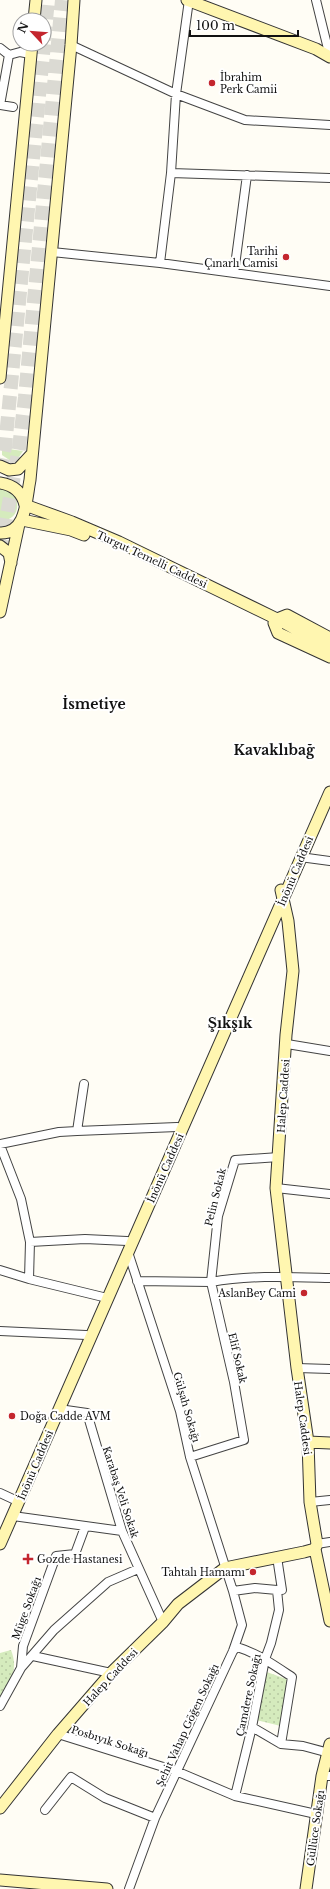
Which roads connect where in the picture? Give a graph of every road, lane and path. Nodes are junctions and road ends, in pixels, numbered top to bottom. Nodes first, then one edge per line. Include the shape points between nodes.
1 (188, 0) edge
2 (316, 0) edge
3 (38, 2) edge
4 (72, 3) edge
5 (36, 12) edge
6 (328, 37) edge
7 (71, 45) junction
8 (0, 48) edge
9 (20, 52) edge
10 (31, 52) edge
11 (9, 55) junction
12 (330, 57) edge
13 (176, 94) junction
14 (0, 105) edge
15 (13, 107) dead end
16 (330, 125) edge
17 (171, 172) junction
18 (248, 175) junction
19 (330, 178) edge
20 (52, 252) junction
21 (160, 263) junction
22 (234, 273) junction
23 (330, 286) edge
24 (0, 378) edge
25 (32, 454) junction
26 (0, 466) edge
27 (0, 483) edge
28 (25, 505) junction
29 (21, 522) junction
30 (0, 532) edge
31 (0, 546) edge
32 (12, 563) junction
33 (0, 612) edge
34 (275, 621) junction
35 (330, 638) edge
36 (330, 649) edge
37 (330, 657) edge
38 (330, 781) edge
39 (330, 792) edge
40 (300, 857) junction
41 (330, 861) edge
42 (282, 895) junction
43 (287, 1044) junction
44 (330, 1051) edge
45 (84, 1084) dead end
46 (177, 1127) junction
47 (77, 1131) junction
48 (0, 1145) edge
49 (279, 1158) junction
50 (276, 1188) junction
51 (330, 1194) edge
52 (30, 1242) junction
53 (127, 1247) junction
54 (0, 1270) edge
55 (286, 1277) junction
56 (330, 1278) edge
57 (29, 1279) junction
58 (137, 1281) junction
59 (210, 1282) junction
60 (103, 1297) junction
61 (0, 1331) edge
62 (86, 1335) junction
63 (297, 1368) junction
64 (330, 1370) edge
65 (59, 1409) junction
66 (308, 1442) junction
67 (330, 1443) edge
68 (190, 1457) junction
69 (0, 1493) edge
70 (13, 1499) junction
71 (330, 1500) edge
72 (310, 1502) junction
73 (13, 1516) junction
74 (85, 1527) junction
75 (0, 1529) edge
76 (122, 1532) junction
77 (330, 1542) edge
78 (0, 1544) edge
79 (316, 1546) junction
80 (277, 1556) junction
81 (225, 1568) junction
82 (138, 1569) junction
83 (277, 1590) junction
84 (233, 1591) junction
85 (330, 1621) edge
86 (163, 1622) junction
87 (233, 1651) junction
88 (33, 1656) junction
89 (265, 1659) junction
90 (21, 1668) junction
91 (110, 1673) junction
92 (0, 1706) edge
93 (252, 1727) junction
94 (58, 1734) junction
95 (281, 1744) junction
96 (329, 1749) edge
97 (176, 1771) junction
98 (326, 1776) edge
99 (235, 1796) junction
100 (0, 1808) edge
101 (45, 1810) dead end
102 (316, 1814) junction
103 (155, 1818) junction
104 (0, 1880) edge
105 (0, 1884) edge
106 (40, 1888) edge
107 (62, 1889) edge
108 (108, 1889) edge
109 (129, 1889) edge
110 (306, 1889) edge

1 - 12 main road via 316,49
1 - 13 street
2 - 6 street
3 - 5 main road
4 - 7 main road
6 - 12 street
7 - 13 street
7 - 20 main road
8 - 11 street
9 - 11 street
10 - 24 main road
11 - 14 street
13 - 16 street via 245,120
13 - 17 street
14 - 15 street
17 - 18 street
17 - 21 street
18 - 19 street
18 - 22 street
20 - 21 street
20 - 25 main road
21 - 22 street
22 - 23 street
25 - 26 main road via 18,469 9,470
25 - 28 main road
27 - 28 main road via 14,487
28 - 29 main road
28 - 34 main road, Turgut Temelli Caddesi via 119,542
29 - 30 main road via 11,530
29 - 32 main road
29 - 34 main road, Turgut Temelli Caddesi via 71,530
31 - 32 main road via 9,553
32 - 33 main road
34 - 35 main road, Turgut Temelli Caddesi via 287,615
34 - 36 main road, Turgut Temelli Caddesi
34 - 37 main road, Turgut Temelli Caddesi via 278,633
38 - 42 main road, İnönü Caddesi
39 - 40 main road, İnönü Caddesi
40 - 41 street
40 - 42 main road, İnönü Caddesi
42 - 43 main road, Halep Caddesi via 293,971
42 - 46 main road, İnönü Caddesi
42 - 53 main road, İnönü Caddesi
43 - 44 street
43 - 49 main road, Halep Caddesi
45 - 47 street
46 - 47 street
46 - 53 main road, İnönü Caddesi
47 - 48 street via 60,1132
48 - 52 street via 21,1199
49 - 50 main road, Halep Caddesi
49 - 59 street, Pelin Sokak via 235,1160 218,1216
50 - 51 street
50 - 55 main road, Halep Caddesi
52 - 53 street via 85,1239
52 - 57 street
53 - 58 street, Gülşah Sokağı
53 - 60 main road, İnönü Caddesi
53 - 65 main road, İnönü Caddesi
54 - 57 street
55 - 56 street
55 - 59 street
55 - 63 main road, Halep Caddesi
57 - 60 street
58 - 59 street
58 - 68 street, Gülşah Sokağı via 180,1411
59 - 68 street, Elif Sokak via 234,1382 244,1440
60 - 62 main road, İnönü Caddesi
61 - 62 street
62 - 70 main road, İnönü Caddesi
63 - 64 street
63 - 66 main road, Halep Caddesi
65 - 73 main road, İnönü Caddesi
65 - 76 street, Karabaş Veli Sokak via 87,1413
66 - 67 main road
66 - 72 main road, Halep Caddesi
68 - 81 street, Gülşah Sokağı
69 - 70 street
70 - 75 main road, İnönü Caddesi
71 - 72 street
72 - 79 main road, Halep Caddesi
73 - 74 street
73 - 78 main road, İnönü Caddesi
74 - 76 street
74 - 90 street, Müge Sokağı via 76,1554 56,1556 22,1646
76 - 82 street, Karabaş Veli Sokak
77 - 79 street
79 - 80 main road, Halep Caddesi
79 - 85 main road
80 - 81 main road, Halep Caddesi
80 - 83 street, Çamdere Sokağı via 282,1590
81 - 84 street, Şehit Vahap Göğen Sokağı
81 - 86 main road, Halep Caddesi via 178,1604
82 - 86 street, Karabaş Veli Sokak
82 - 88 street via 108,1582 54,1630
83 - 84 street via 255,1588
83 - 89 street, Çamdere Sokağı via 279,1610
84 - 87 street, Şehit Vahap Göğen Sokağı via 242,1625
86 - 91 main road, Halep Caddesi
87 - 89 street via 237,1647
87 - 97 street, Şehit Vahap Göğen Sokağı
88 - 90 street
88 - 91 street
89 - 93 street, Çamdere Sokağı
89 - 95 street via 292,1677
90 - 92 street
91 - 94 main road, Halep Caddesi
93 - 95 street
93 - 99 street, Çamdere Sokağı
94 - 97 street, Posbıyık Sokağı
94 - 100 main road, Halep Caddesi
95 - 96 street
96 - 98 main road, Güllüce Sokağı
97 - 99 street, Posbıyık Sokağı
97 - 103 street, Şehit Vahap Göğen Sokağı
98 - 102 main road, Güllüce Sokağı
99 - 102 street, Posbıyık Sokağı
101 - 103 street via 71,1777 105,1798
102 - 110 main road, Güllüce Sokağı
103 - 109 street, Şehit Vahap Göğen Sokağı
104 - 108 main road
105 - 106 main road
106 - 107 main road

